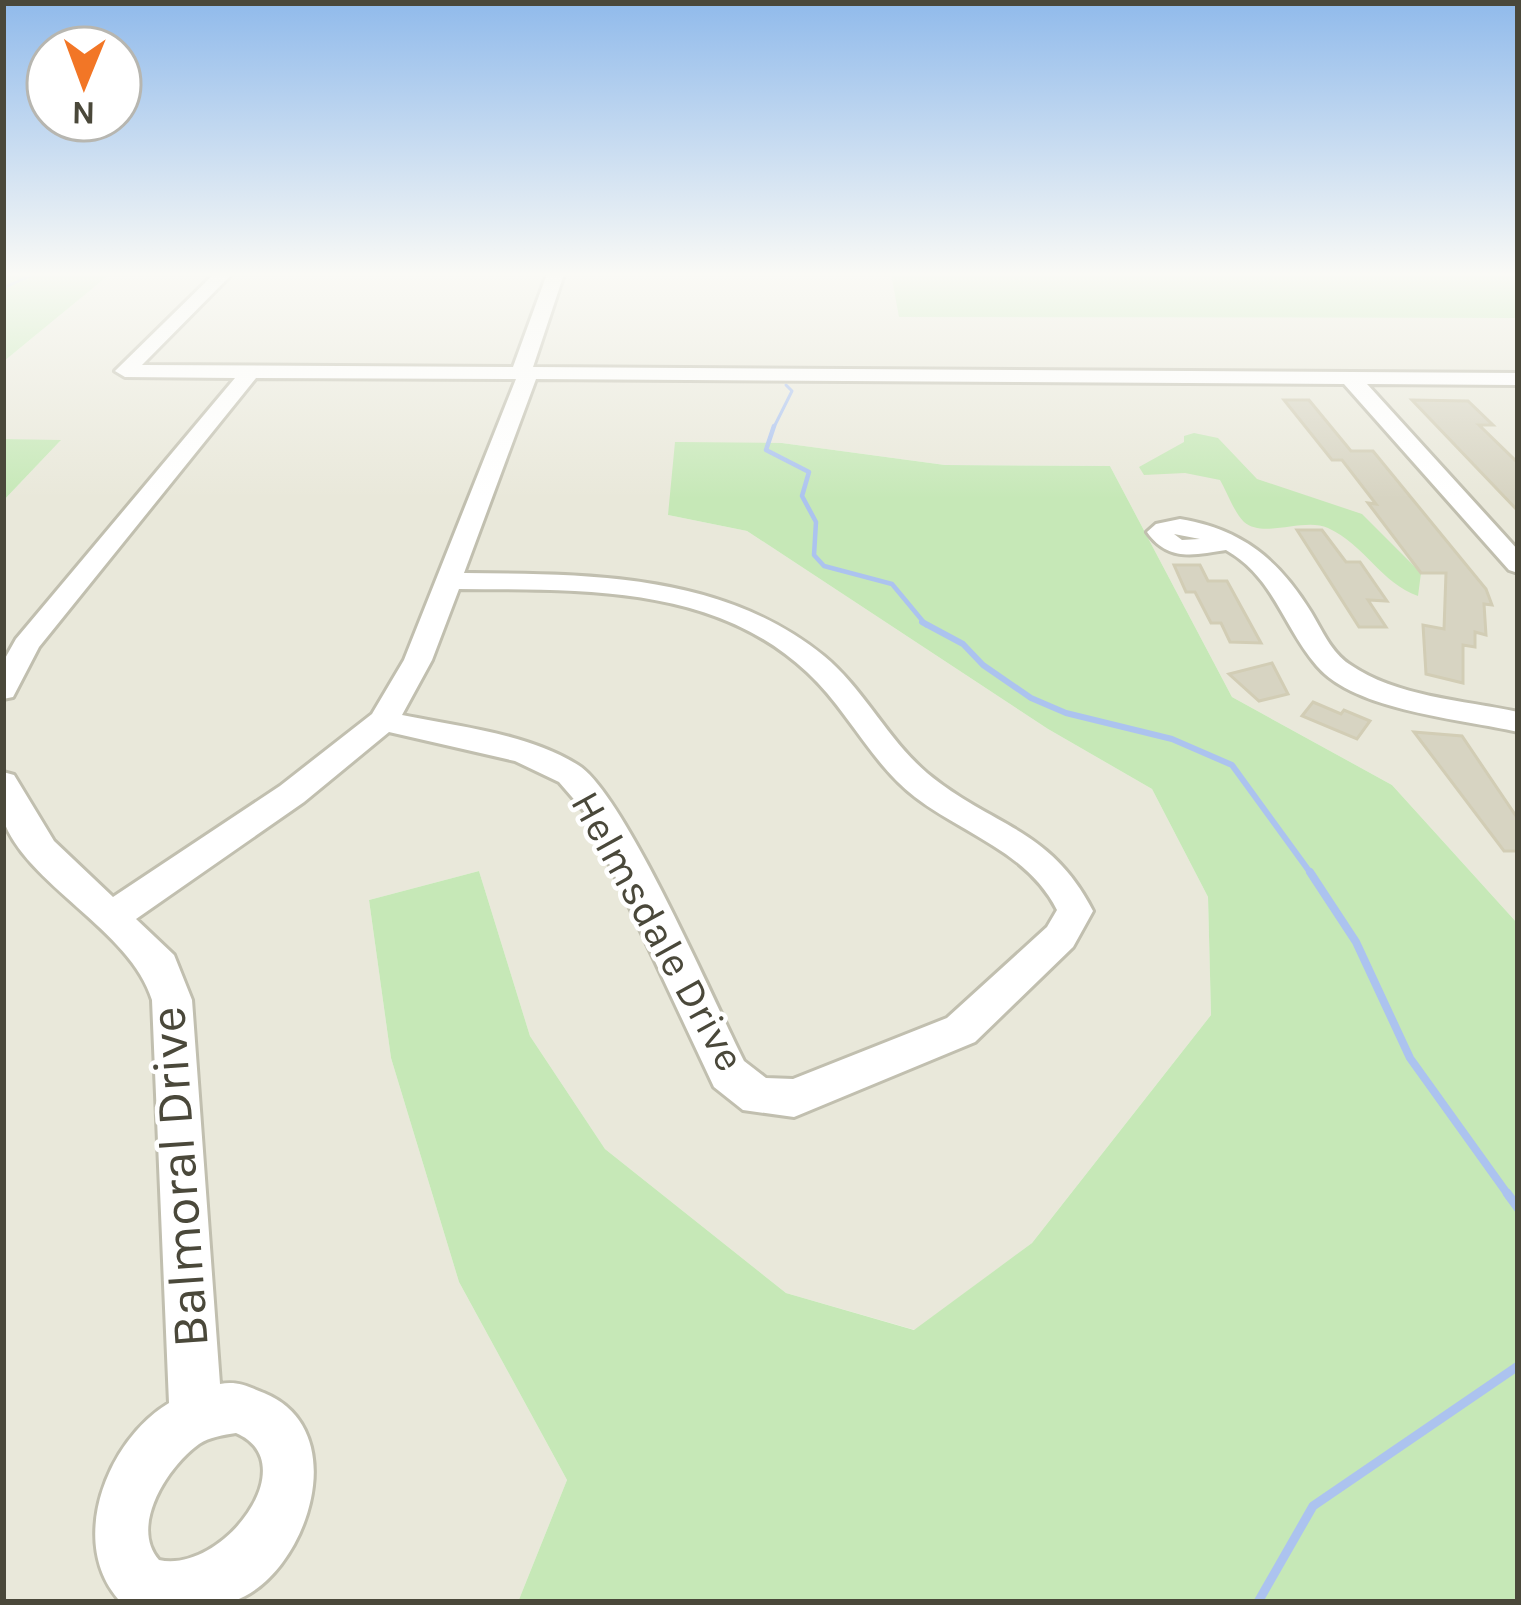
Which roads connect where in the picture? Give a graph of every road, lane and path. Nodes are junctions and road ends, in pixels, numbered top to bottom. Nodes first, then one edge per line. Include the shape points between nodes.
1 (147, 349) edge
2 (524, 349) edge
3 (250, 372) junction
4 (527, 374) junction
5 (1350, 378) junction
6 (1518, 379) edge
7 (1230, 542) dead end
8 (1518, 565) edge
9 (449, 581) junction
10 (3, 690) edge
11 (382, 721) junction
12 (1518, 722) edge
13 (3, 783) edge
14 (111, 917) junction
15 (196, 1417) dead end

1 - 3 street via 124,371
2 - 4 street
3 - 4 street
3 - 10 street via 26,645
4 - 5 street
4 - 9 street
5 - 6 street
5 - 8 street
7 - 12 street via 1274,573 1336,669 1383,690
9 - 11 street via 418,660
9 - 11 street, Helmsdale Drive via 623,584 753,622 815,662 926,790 1048,865 1075,911 1060,937 961,1030 794,1098 758,1097 729,1074 599,806 570,774 524,752
11 - 14 street via 292,794
13 - 14 street, Balmoral Drive via 42,850
14 - 15 street, Balmoral Drive via 161,966 172,1000

